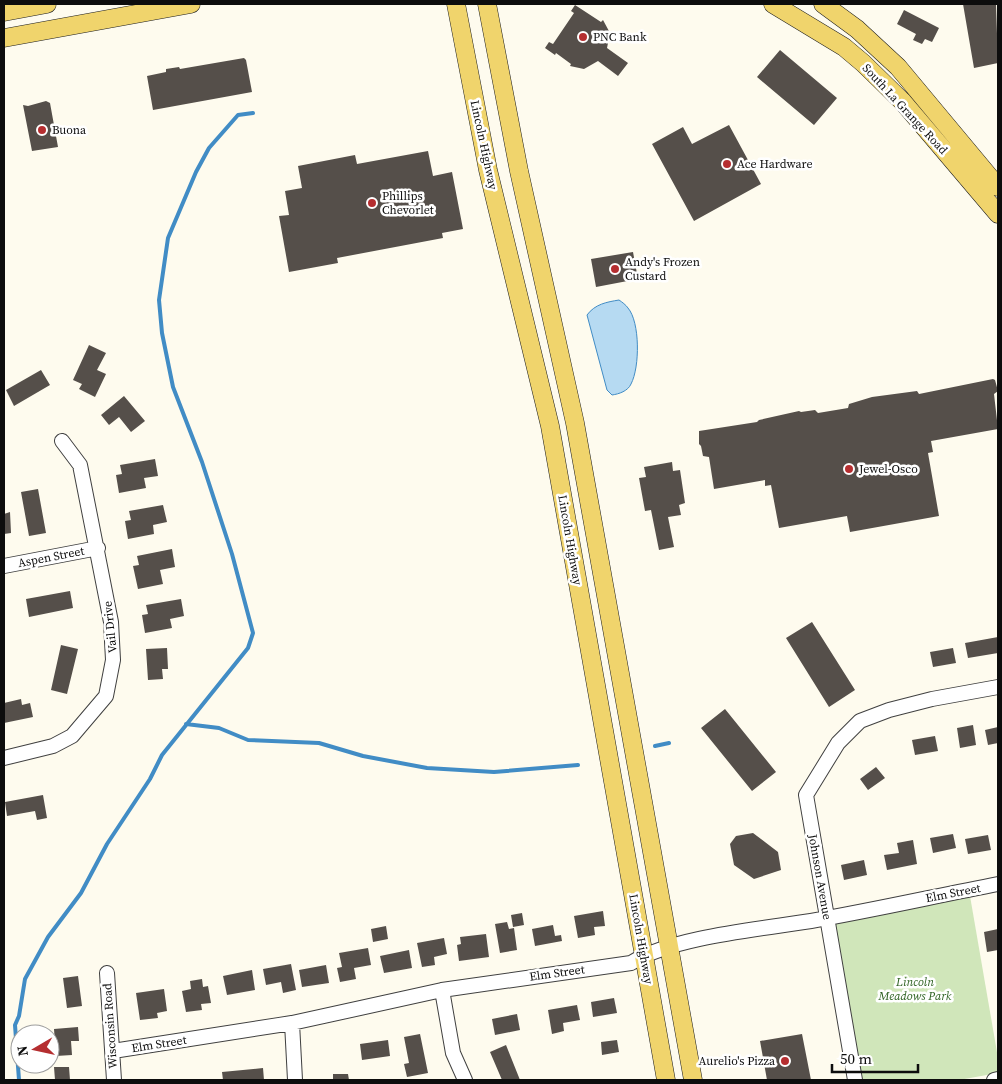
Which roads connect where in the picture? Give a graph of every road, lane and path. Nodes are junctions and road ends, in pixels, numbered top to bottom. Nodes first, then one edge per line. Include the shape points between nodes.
1 (47, 4) edge
2 (191, 4) edge
3 (456, 4) edge
4 (487, 4) edge
5 (773, 4) edge
6 (823, 4) edge
7 (4, 12) edge
8 (4, 38) edge
9 (998, 187) edge
10 (998, 214) edge
11 (62, 441) dead end
12 (98, 548) junction
13 (4, 566) edge
14 (998, 688) edge
15 (4, 758) edge
16 (998, 884) edge
17 (827, 918) junction
18 (670, 948) junction
19 (644, 954) junction
20 (106, 973) dead end
21 (442, 990) junction
22 (292, 1023) junction
23 (113, 1051) junction
24 (998, 1079) edge
25 (114, 1080) edge
26 (295, 1080) edge
27 (465, 1080) edge
28 (666, 1080) edge
29 (693, 1080) edge
30 (855, 1080) edge
31 (994, 1080) edge

1 - 7 main road
2 - 8 main road
3 - 19 main road, Lincoln Highway via 488,170 550,426
4 - 18 main road, Lincoln Highway via 519,171 574,423
5 - 10 main road, South La Grange Road via 863,63 903,102
6 - 9 main road, South La Grange Road via 857,29 898,67
11 - 12 street, Vail Drive via 80,465
12 - 13 street, Aspen Street
12 - 15 street, Vail Drive via 113,637 113,660 106,696 72,736 53,746
14 - 17 street, Johnson Avenue via 889,710 860,721 838,743 806,796
16 - 17 street, Elm Street
17 - 18 street, Elm Street
17 - 30 street, Johnson Avenue
18 - 19 street, Elm Street
18 - 29 main road, Lincoln Highway
19 - 21 street, Elm Street via 631,963
19 - 28 main road, Lincoln Highway
20 - 23 street, Wisconsin Road
21 - 22 street, Elm Street
21 - 27 street via 453,1053
22 - 23 street, Elm Street
22 - 26 street
23 - 25 street, Wisconsin Road
24 - 31 street

